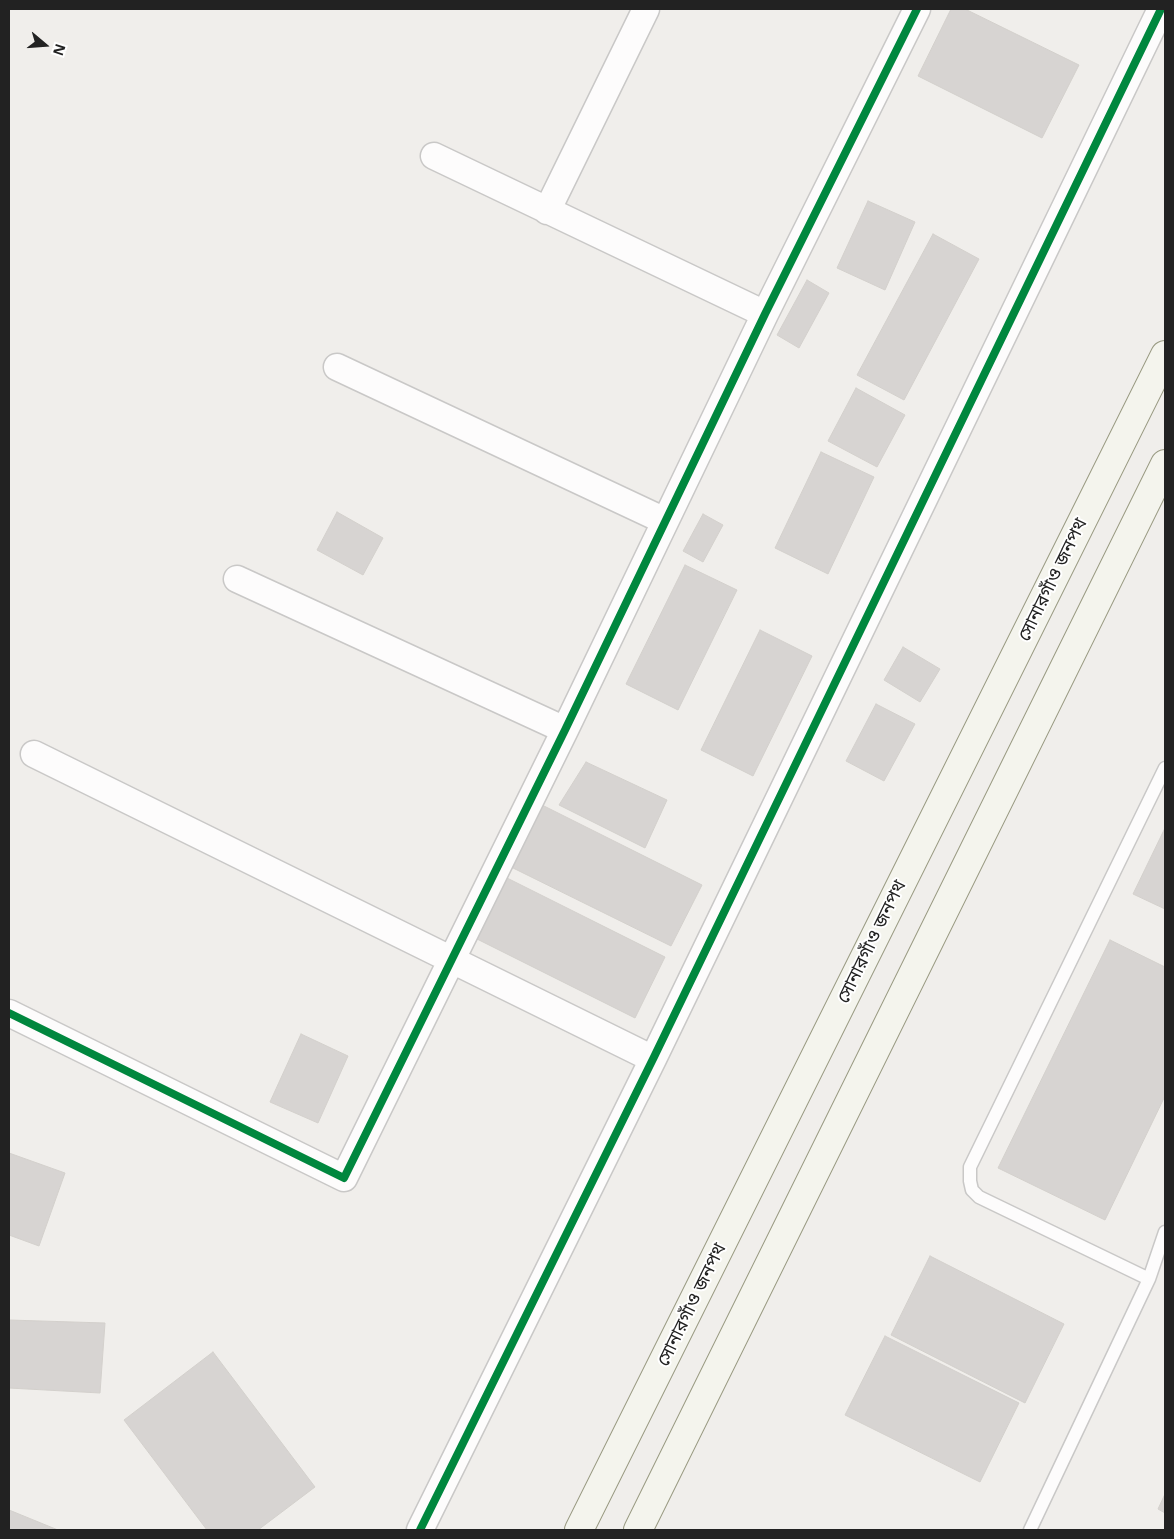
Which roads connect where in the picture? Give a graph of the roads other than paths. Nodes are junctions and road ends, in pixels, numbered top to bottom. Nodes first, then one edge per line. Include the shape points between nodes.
1 (646, 9) edge
2 (917, 9) edge
3 (1161, 9) edge
4 (434, 156) dead end
5 (547, 211) junction
6 (765, 314) junction
7 (1165, 354) edge
8 (337, 367) dead end
9 (1165, 464) edge
10 (665, 521) junction
11 (237, 579) dead end
12 (565, 730) junction
13 (34, 754) dead end
14 (1165, 768) edge
15 (451, 959) junction
16 (9, 1013) edge
17 (653, 1059) junction
18 (1165, 1232) edge
19 (1149, 1279) junction
20 (420, 1530) edge
21 (579, 1530) edge
22 (638, 1530) edge
23 (1030, 1530) edge

1 - 5 street
2 - 6 street
3 - 17 street
4 - 5 street
5 - 6 street
6 - 10 street
7 - 21 main road, সোনারগাঁও জনপথ
8 - 10 street
9 - 22 main road
10 - 12 street
11 - 12 street
12 - 15 street
13 - 15 street
14 - 19 lane via 970,1167 972,1190 979,1197
15 - 16 street via 344,1178
15 - 17 street
17 - 20 street
18 - 19 lane
19 - 23 lane

